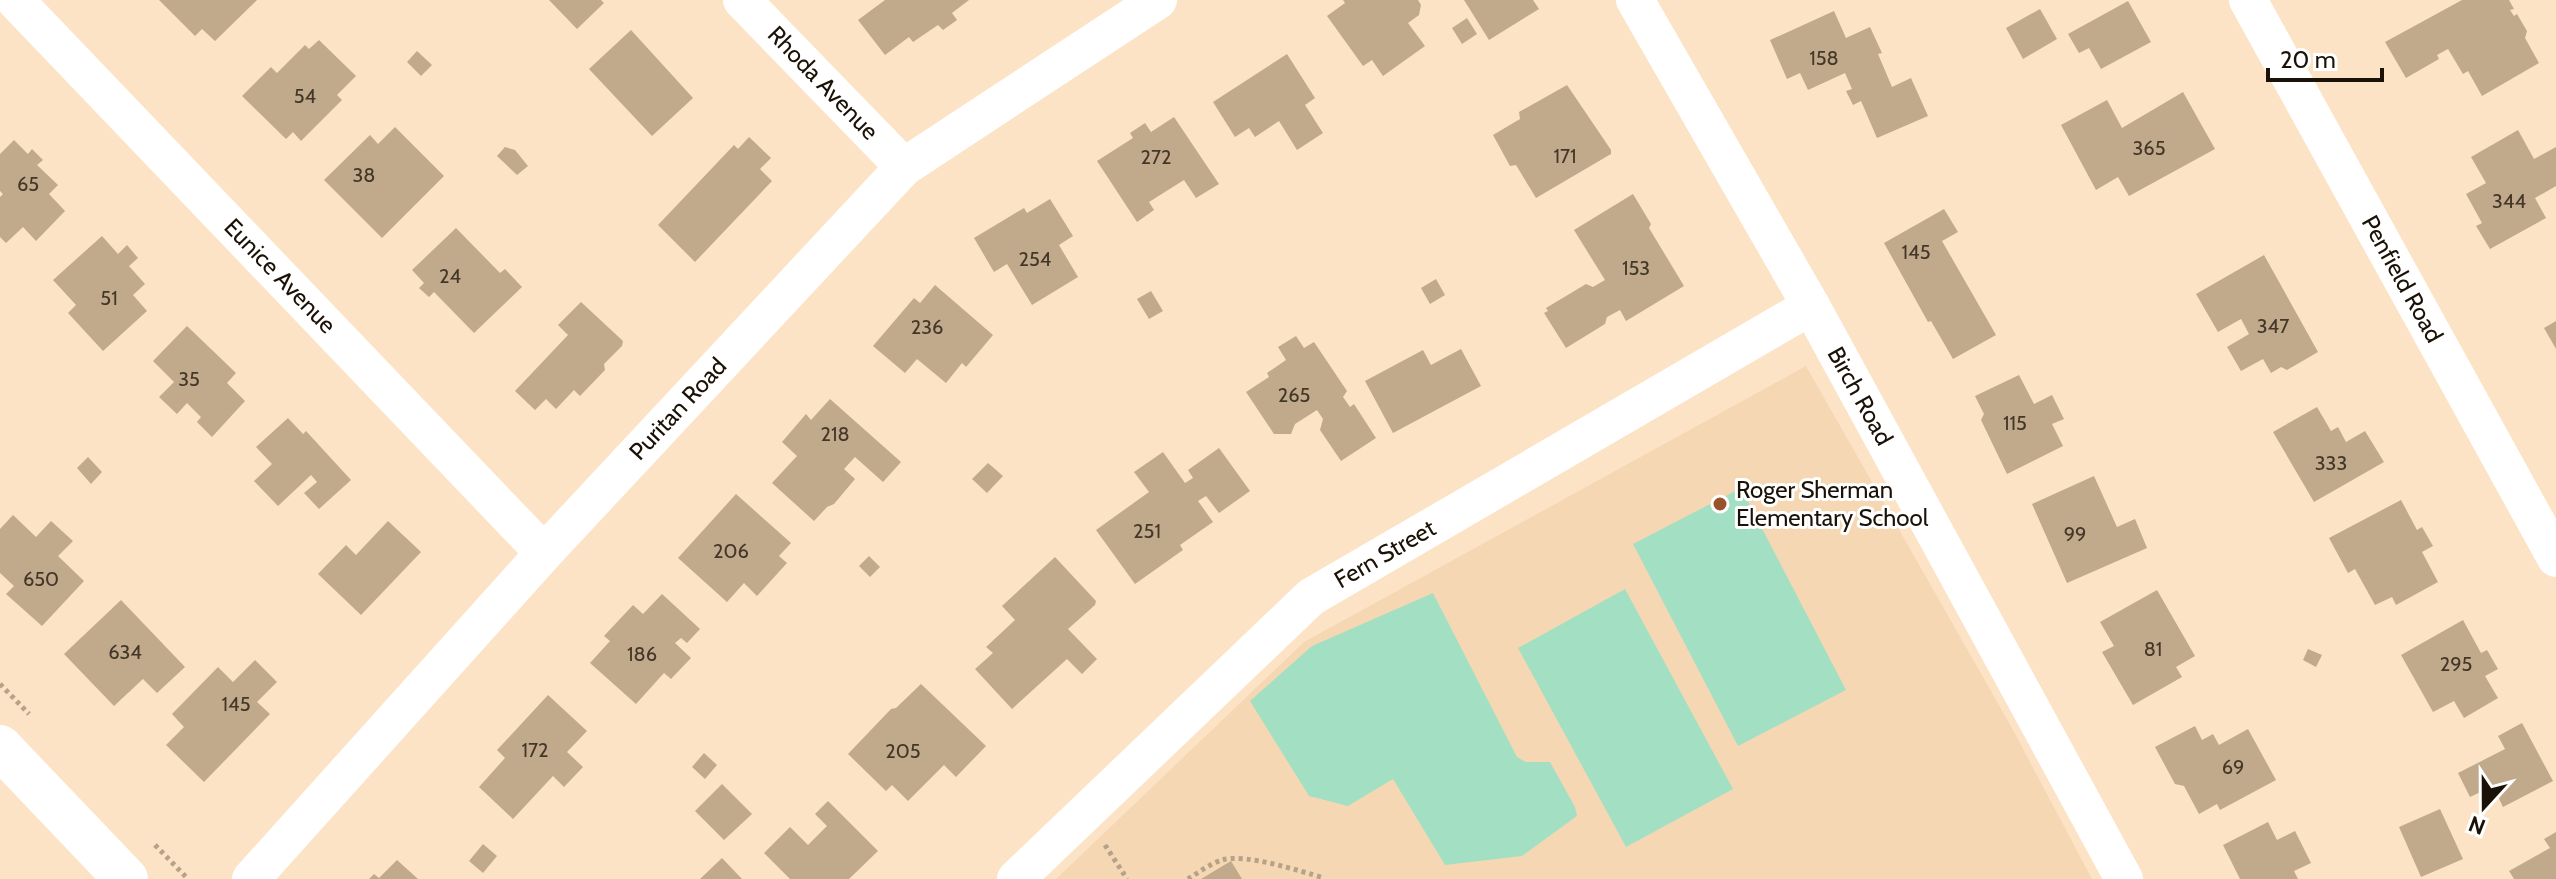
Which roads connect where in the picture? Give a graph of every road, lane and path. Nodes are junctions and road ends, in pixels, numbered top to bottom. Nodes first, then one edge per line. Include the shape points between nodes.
1 (15, 0) edge
2 (742, 0) edge
3 (1158, 0) edge
4 (2248, 0) edge
5 (1649, 5) edge
6 (904, 167) junction
7 (1811, 306) junction
8 (544, 553) junction
9 (2556, 558) edge
10 (0, 747) edge
11 (1324, 878) edge
12 (126, 879) edge
13 (251, 879) edge
14 (1016, 879) edge
15 (1188, 879) edge
16 (2124, 879) edge

1 - 8 street, Eunice Avenue
2 - 6 street, Rhoda Avenue
3 - 6 street, Puritan Road
4 - 9 street, Penfield Road
5 - 7 street, Birch Road
6 - 8 street, Puritan Road
7 - 14 street, Fern Street via 1311,597
7 - 16 street, Birch Road
8 - 13 street, Puritan Road
10 - 12 street
11 - 15 path via 1281,865 1222,860

